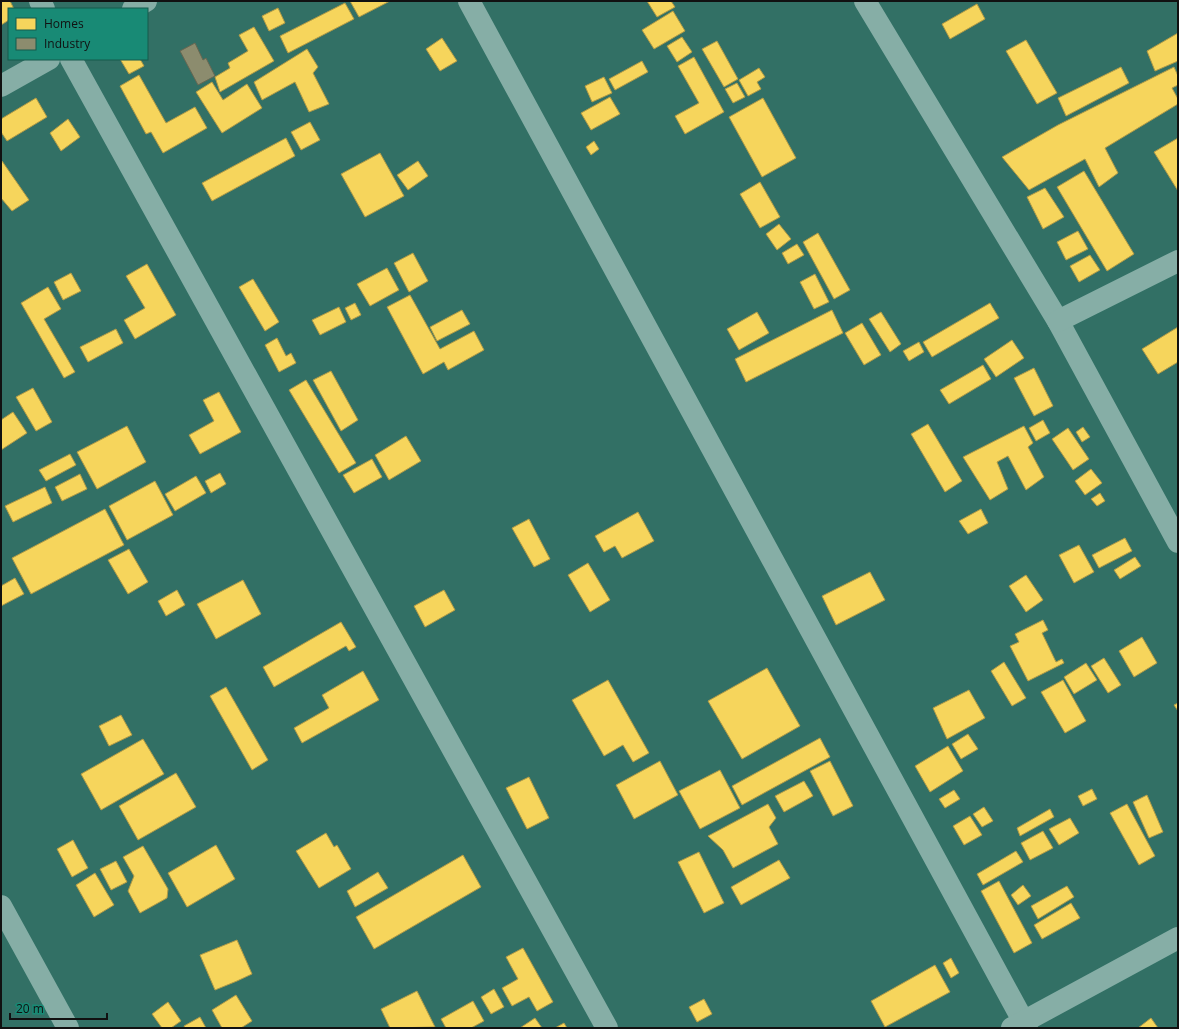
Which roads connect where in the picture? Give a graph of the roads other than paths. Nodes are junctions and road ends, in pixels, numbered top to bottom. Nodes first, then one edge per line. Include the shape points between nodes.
1 (146, 1) edge
2 (469, 1) edge
3 (870, 3) edge
4 (135, 8) edge
5 (47, 60) edge
6 (73, 60) edge
7 (1, 86) edge
8 (1178, 261) edge
9 (1058, 321) junction
10 (1178, 542) edge
11 (1, 908) edge
12 (1178, 938) edge
13 (1021, 1026) edge
14 (68, 1028) edge
15 (607, 1028) edge

1 - 4 street
2 - 13 street
3 - 9 street
5 - 7 street
6 - 15 street
8 - 9 street
9 - 10 street
11 - 14 street
12 - 13 street

